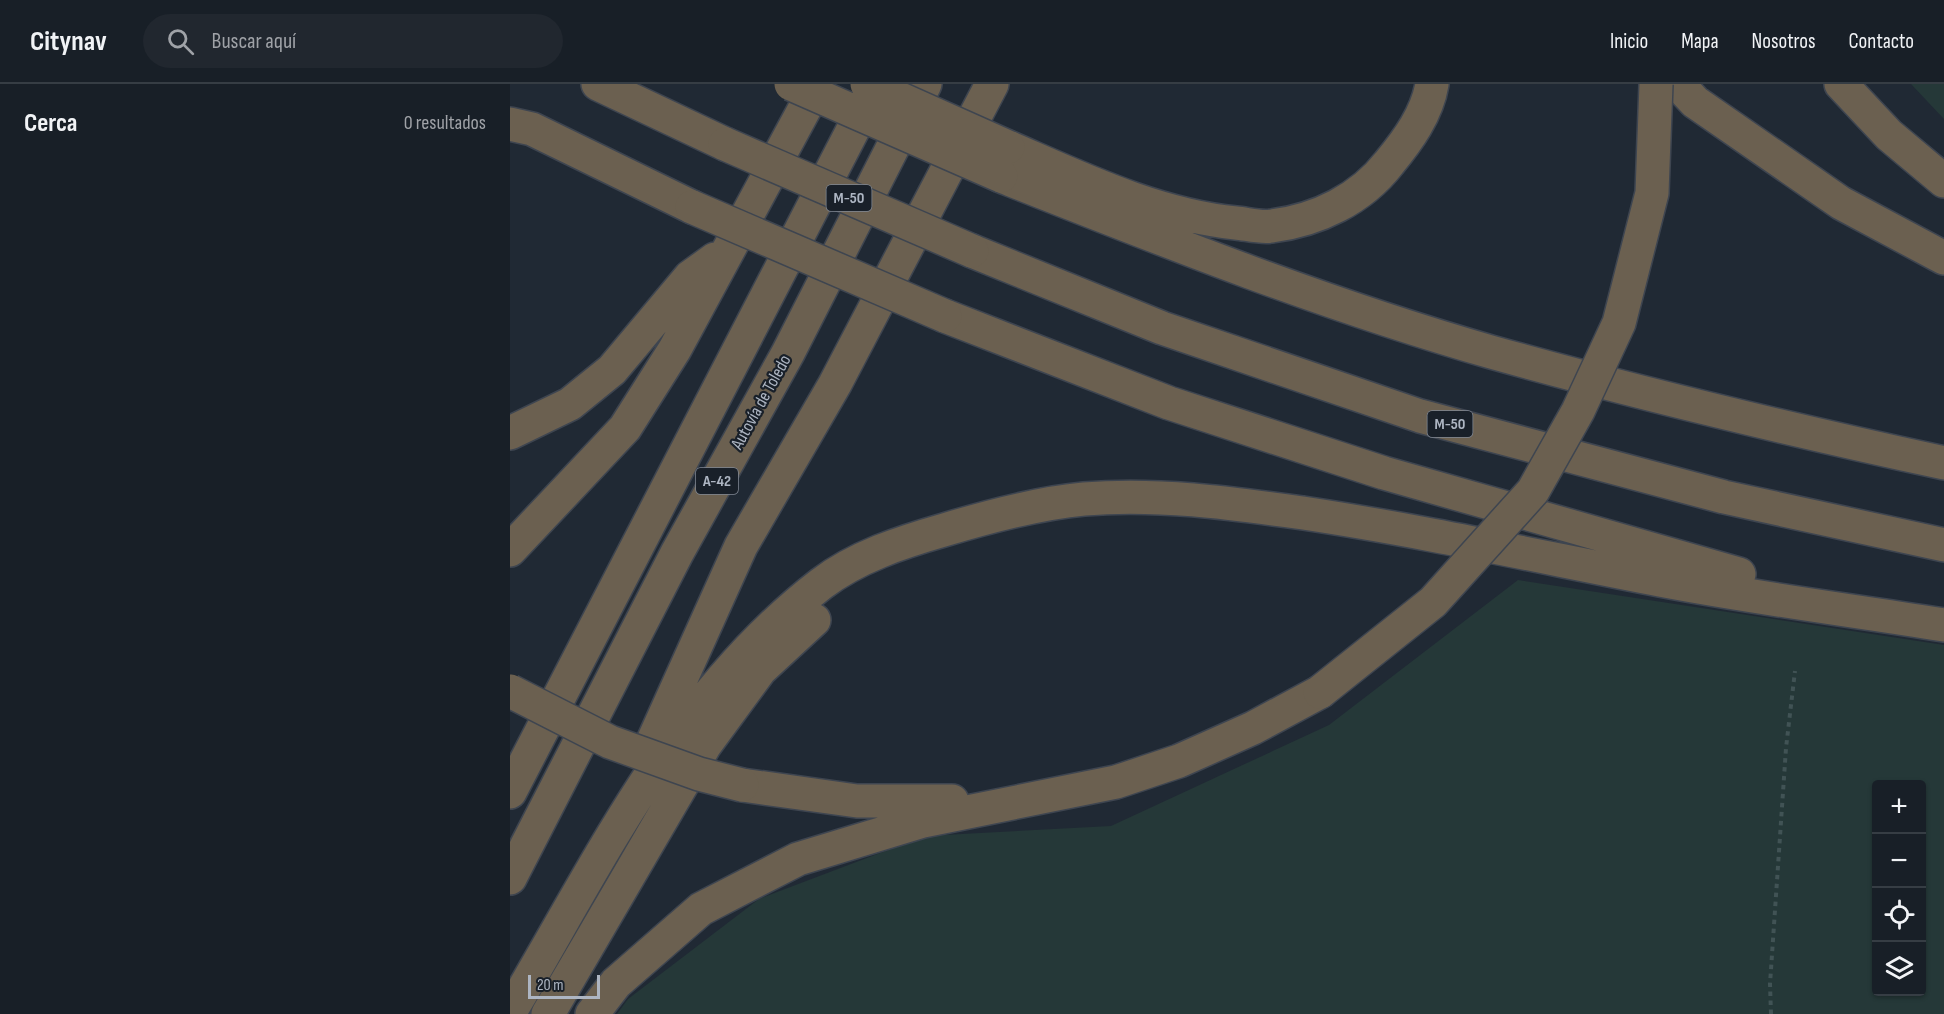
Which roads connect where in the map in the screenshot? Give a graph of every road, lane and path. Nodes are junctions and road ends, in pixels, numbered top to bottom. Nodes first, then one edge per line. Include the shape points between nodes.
1 (598, 84) edge
2 (791, 84) edge
3 (818, 84) edge
4 (867, 84) edge
5 (877, 84) edge
6 (925, 84) edge
7 (992, 84) edge
8 (1432, 84) edge
9 (1656, 84) edge
10 (1678, 84) edge
11 (1841, 84) edge
12 (510, 124) edge
13 (1005, 161) junction
14 (1944, 181) edge
15 (728, 249) junction
16 (1944, 258) edge
17 (510, 433) edge
18 (1944, 463) edge
19 (979, 519) junction
20 (1944, 545) edge
21 (510, 550) edge
22 (1931, 623) edge
23 (1795, 671) dead end
24 (510, 691) edge
25 (510, 792) edge
26 (1047, 795) junction
27 (600, 855) junction
28 (510, 878) edge
29 (510, 1012) edge
30 (548, 1014) edge
31 (592, 1014) edge
32 (1771, 1014) edge

1 - 20 highway, M-50, bridge via 725,144 972,251 1162,328 1420,416 1724,497
2 - 13 highway, bridge
3 - 15 highway
4 - 13 highway, bridge
5 - 25 highway, A-42
6 - 28 highway, Autovía de Toledo / A-42 via 788,353 677,553
7 - 27 highway via 835,384 741,546
8 - 13 highway via 1429,99 1407,140 1373,183 1331,210 1271,226 1207,220
9 - 26 highway, bridge via 1652,193 1619,323 1578,411 1533,491 1433,602 1320,692 1179,761 1116,782
10 - 16 highway via 1695,102 1841,203
11 - 14 highway via 1889,135
12 - 22 highway, bridge via 532,129 692,207 945,316 1169,403 1384,473 1671,555
13 - 18 highway via 1216,261 1490,351 1751,421
15 - 17 highway via 690,277 612,370 570,404
15 - 21 highway via 675,349 625,428
19 - 22 highway via 1082,499 1196,498 1405,528 1665,580
19 - 27 highway via 868,556 823,582 740,656 681,729
19 - 30 highway via 910,554 833,603 760,670 705,745
23 - 32 path via 1785,760
24 - 26 highway, bridge via 610,742 742,785 857,801 936,802
26 - 31 highway via 923,820 798,858 701,909 616,983
27 - 29 highway

